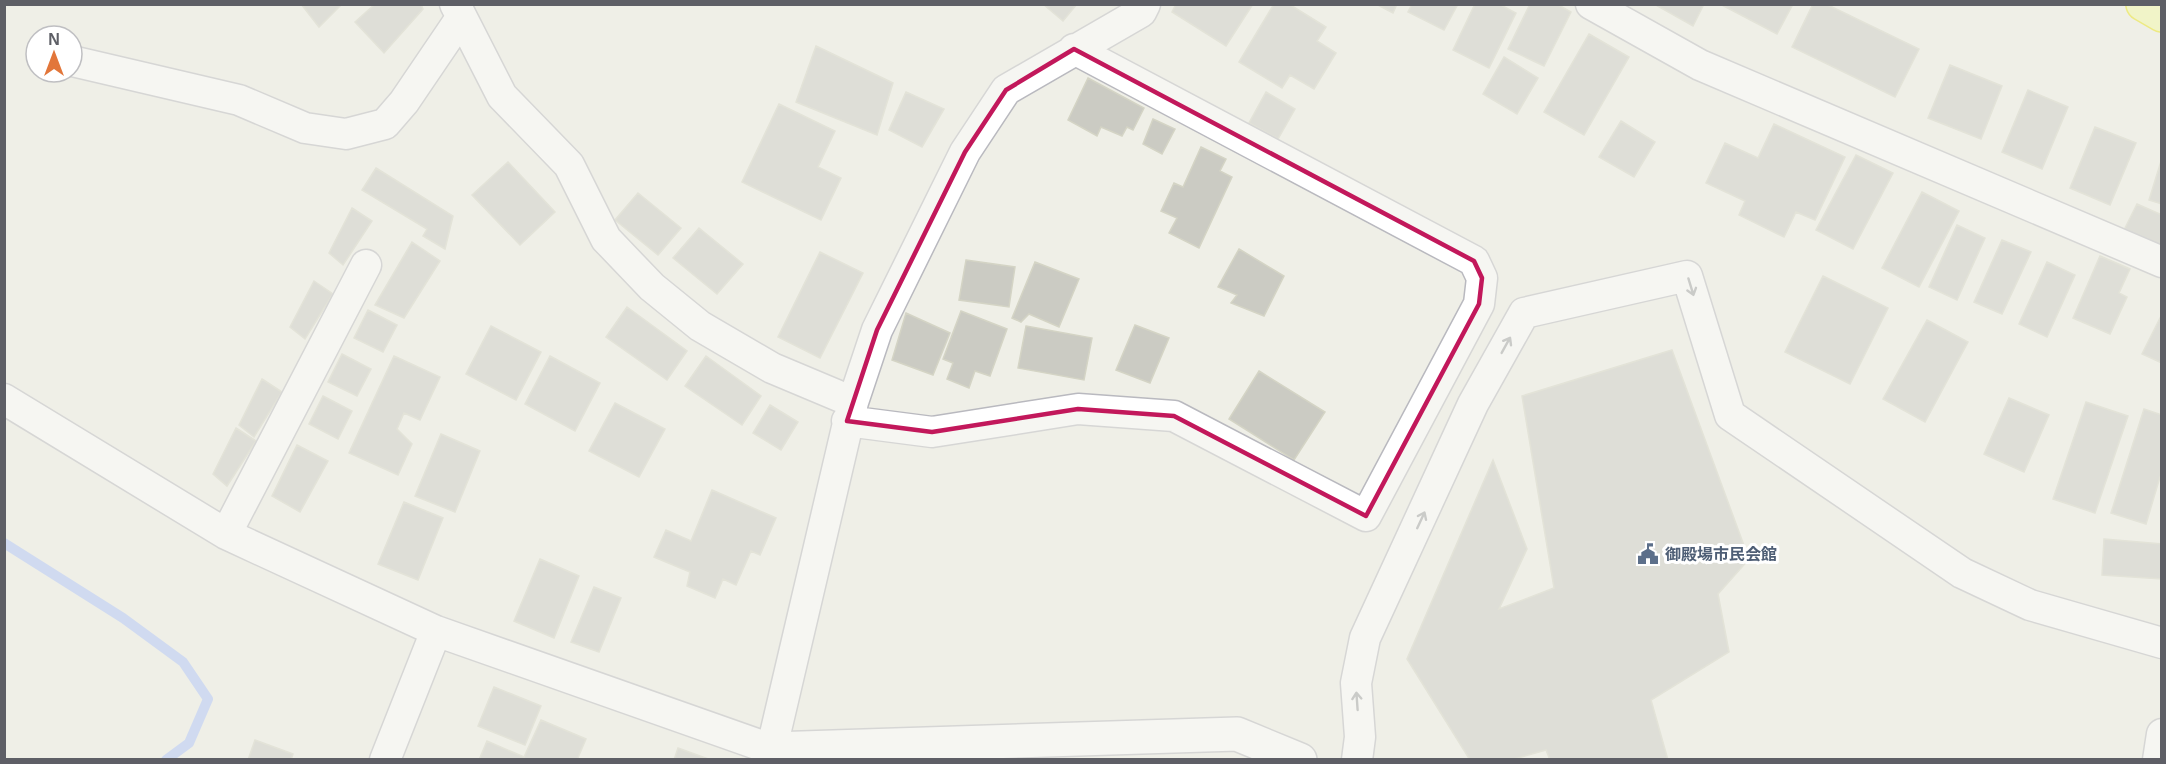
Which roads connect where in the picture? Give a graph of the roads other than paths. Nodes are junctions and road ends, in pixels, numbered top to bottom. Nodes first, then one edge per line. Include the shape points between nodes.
1 (1145, 4) edge
2 (1591, 4) edge
3 (2143, 4) edge
4 (458, 11) edge
5 (2162, 15) edge
6 (1074, 49) junction
7 (84, 64) edge
8 (2162, 262) edge
9 (366, 265) dead end
10 (4, 399) edge
11 (850, 411) junction
12 (226, 534) junction
13 (436, 631) junction
14 (2162, 643) edge
15 (2162, 734) edge
16 (770, 754) edge
17 (386, 759) edge
18 (1300, 759) edge
19 (1357, 759) edge
20 (2158, 759) edge

1 - 6 street via 1141,12
2 - 8 street via 1700,64
3 - 5 highway
4 - 7 street via 404,102 385,124 346,134 304,128 239,100
4 - 11 street via 502,96 569,165 606,239 652,287 700,326
6 - 11 street via 1006,90 965,152 877,330
6 - 11 street via 1474,261 1482,278 1479,304 1366,516 1174,416 1078,409 932,432
9 - 12 street
10 - 12 street
11 - 16 street
12 - 13 street
13 - 16 street
13 - 17 street
19 -> 14 street via 1360,737 1356,683 1365,638 1473,404 1524,313 1688,276 1730,415 1962,573 2030,604
15 - 20 street
16 - 18 street via 1237,734

